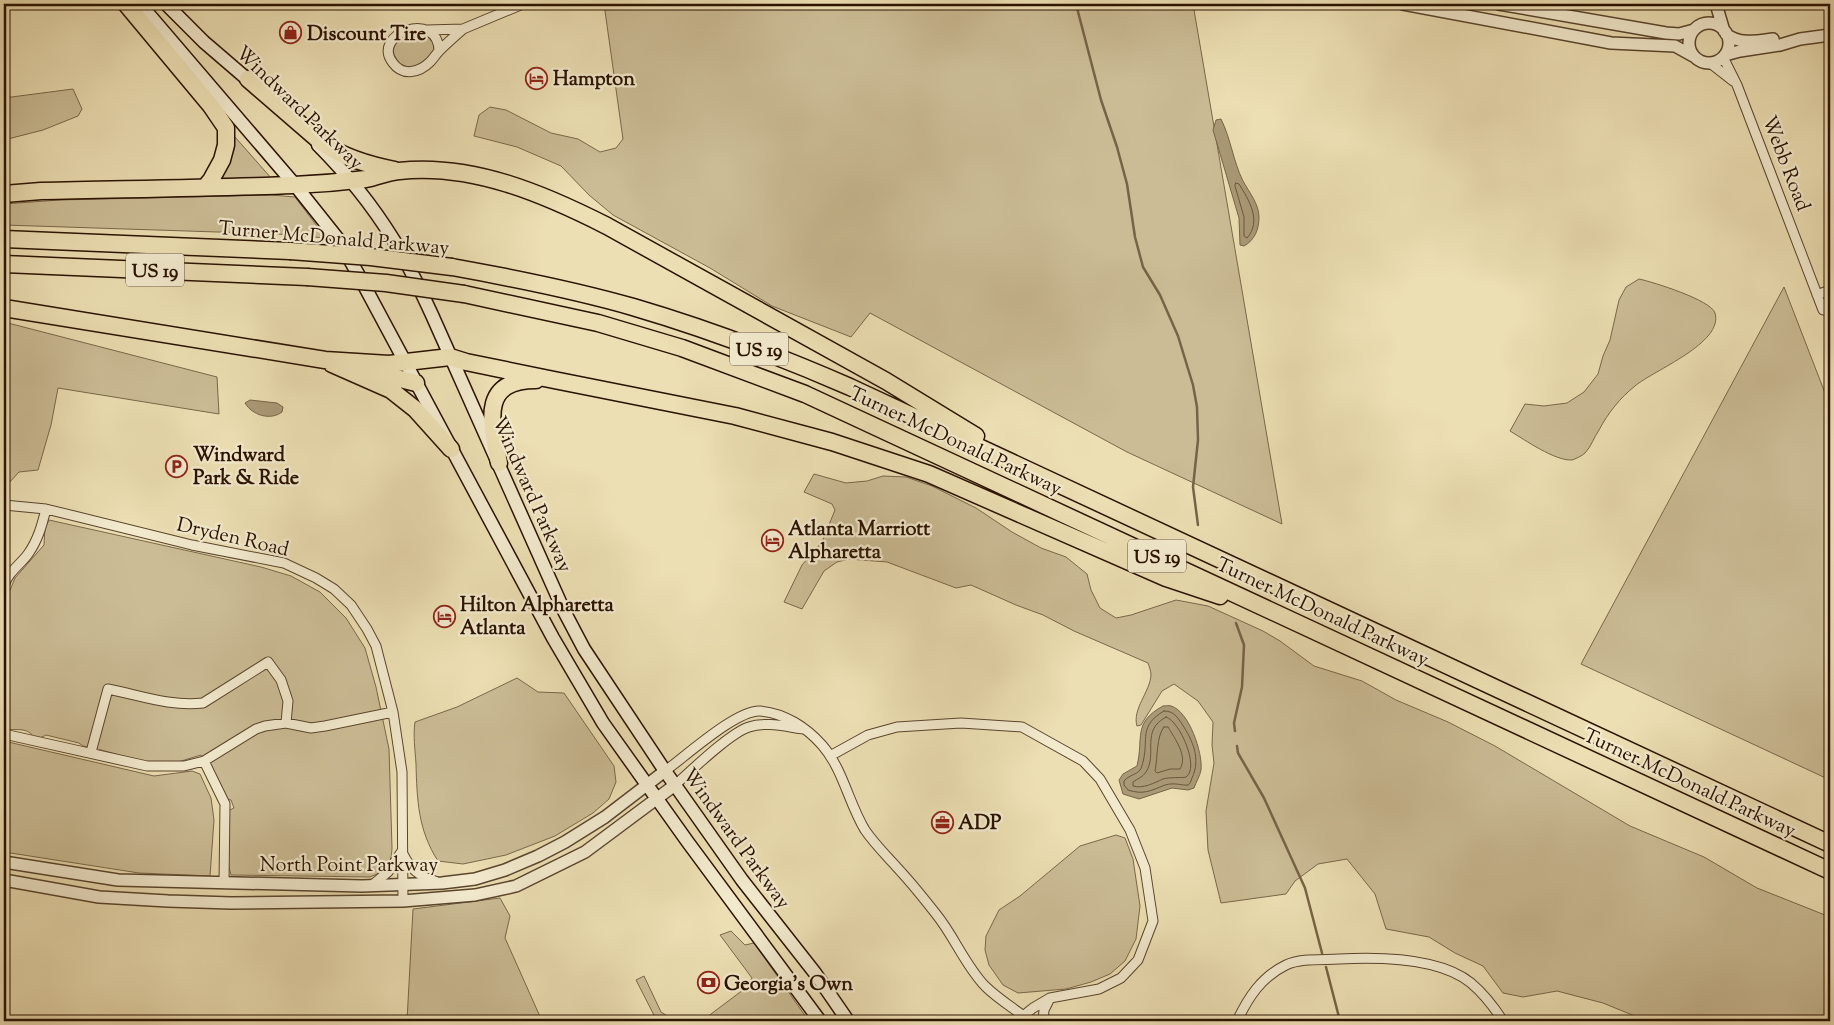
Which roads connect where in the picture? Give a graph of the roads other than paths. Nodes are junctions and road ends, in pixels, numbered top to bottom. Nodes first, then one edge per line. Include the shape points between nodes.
1 (126, 4) edge
2 (140, 4) edge
3 (166, 4) edge
4 (523, 4) edge
5 (1403, 4) edge
6 (1499, 4) edge
7 (1712, 4) edge
8 (1716, 4) edge
9 (1829, 4) edge
10 (1830, 12) edge
11 (1705, 24) junction
12 (462, 29) junction
13 (427, 30) junction
14 (1694, 30) junction
15 (1725, 32) junction
16 (1830, 35) edge
17 (1800, 39) junction
18 (439, 51) junction
19 (1694, 56) junction
20 (1724, 56) junction
21 (1710, 63) junction
22 (248, 79) junction
23 (1737, 85) junction
24 (397, 171) junction
25 (350, 181) junction
26 (295, 185) junction
27 (206, 186) junction
28 (4, 194) edge
29 (4, 239) edge
30 (4, 264) edge
31 (1830, 290) edge
32 (1817, 295) junction
33 (4, 308) edge
34 (1823, 310) dead end
35 (450, 357) junction
36 (325, 360) junction
37 (357, 362) junction
38 (404, 362) junction
39 (554, 380) junction
40 (416, 383) junction
41 (451, 449) junction
42 (499, 463) junction
43 (1049, 480) junction
44 (4, 505) edge
45 (46, 509) junction
46 (4, 586) edge
47 (1285, 618) junction
48 (393, 712) junction
49 (286, 723) junction
50 (804, 729) junction
51 (4, 734) edge
52 (91, 752) junction
53 (830, 756) junction
54 (204, 761) junction
55 (665, 771) junction
56 (647, 785) junction
57 (675, 785) junction
58 (657, 799) junction
59 (1830, 844) edge
60 (402, 851) junction
61 (4, 862) edge
62 (1830, 871) edge
63 (4, 880) edge
64 (224, 883) junction
65 (442, 884) junction
66 (372, 886) junction
67 (402, 886) junction
68 (403, 901) junction
69 (1050, 998) junction
70 (1026, 1018) edge
71 (820, 1021) edge
72 (848, 1021) edge
73 (1043, 1021) edge
74 (1237, 1021) edge
75 (1502, 1021) edge

1 - 27 highway via 226,128 222,160
2 - 26 main road, Windward Parkway
3 - 22 main road, Windward Parkway
4 - 12 street
5 - 19 street via 1610,44 1675,46
6 - 14 street via 1666,33
7 - 11 street
8 - 15 street
9 - 10 street
11 - 14 street
11 - 15 street via 1715,25
12 - 13 street
12 - 18 street
13 - 18 street via 435,37
13 - 18 street via 413,29 399,34 390,46 390,57 398,68 411,72 425,67
14 - 19 street via 1689,40
15 - 17 street via 1742,41
15 - 20 street via 1728,45
16 - 17 street
17 - 20 street
19 - 21 street
20 - 21 street
20 - 23 street, Webb Road
21 - 23 street, Webb Road
22 - 24 highway via 322,143 357,161
22 - 25 main road, Windward Parkway via 320,146
23 - 32 street, Webb Road
24 - 25 highway
24 - 43 highway via 438,171 486,178 532,191 573,209 886,381
25 - 26 highway
25 - 35 main road, Windward Parkway via 393,239
26 - 27 highway
26 - 38 main road, Windward Parkway via 338,239
27 - 28 highway via 41,190
29 - 43 highway, Turner McDonald Parkway / US 19, bridge via 371,257 520,279 678,320 796,363
30 - 47 highway, Turner McDonald Parkway / US 19, bridge via 386,283 464,294 598,323 682,348 845,412
31 - 32 street
32 - 34 street, Webb Road
33 - 36 highway
35 - 38 highway
35 - 39 highway
35 - 42 main road, Windward Parkway
36 - 37 highway
36 - 41 highway via 391,390 415,409
37 - 38 highway
37 - 40 highway via 377,373
38 - 40 main road, Windward Parkway
39 - 42 highway via 525,380 499,392 493,403 492,420
39 - 47 highway via 735,416 882,458 960,487 1166,578
40 - 41 main road, Windward Parkway
41 - 56 main road, Windward Parkway via 552,638 603,723
42 - 55 main road, Windward Parkway via 584,649
43 - 59 highway, Turner McDonald Parkway / US 19
44 - 45 street, Dryden Road
45 - 46 street via 39,535 28,554 5,580
45 - 48 street, Dryden Road via 192,545 284,563 316,578 351,605 367,629 380,660
47 - 62 highway, Turner McDonald Parkway / US 19
48 - 49 street via 311,728
48 - 60 street, Dryden Road via 402,772
49 - 52 street via 288,701 281,680 268,662 203,703 172,703 108,688
49 - 54 street via 256,729
50 - 53 street
50 - 55 street via 786,718 759,711 746,714
50 - 57 street via 773,725 749,727 736,733
51 - 52 street
52 - 54 street via 147,766 184,766
53 - 69 street via 868,735 897,727 961,723 1022,727 1083,761 1100,779 1128,824 1136,845 1144,868 1153,921 1138,960 1121,978 1099,989
53 - 70 street via 863,827 874,843 938,916 985,986
54 - 64 street via 225,804
55 - 56 street, North Point Parkway
55 - 57 main road, Windward Parkway
56 - 58 main road, Windward Parkway
56 - 65 street, North Point Parkway via 605,817 538,856 475,879
57 - 58 street, North Point Parkway
57 - 72 main road, Windward Parkway
58 - 68 street, North Point Parkway via 585,852 516,886 475,895
58 - 71 main road, Windward Parkway
60 - 65 street via 414,871 423,878
60 - 66 street via 388,872
60 - 67 street, Dryden Road
61 - 64 street, North Point Parkway via 118,880
63 - 68 street, North Point Parkway via 98,897 168,902
64 - 66 street, North Point Parkway
65 - 67 street, North Point Parkway
66 - 67 street, North Point Parkway
67 - 68 street, Dryden Road
69 - 70 street via 1033,1008
69 - 73 street
74 - 75 street via 1258,985 1287,965 1308,961 1391,958 1449,971 1470,982 1491,1003

